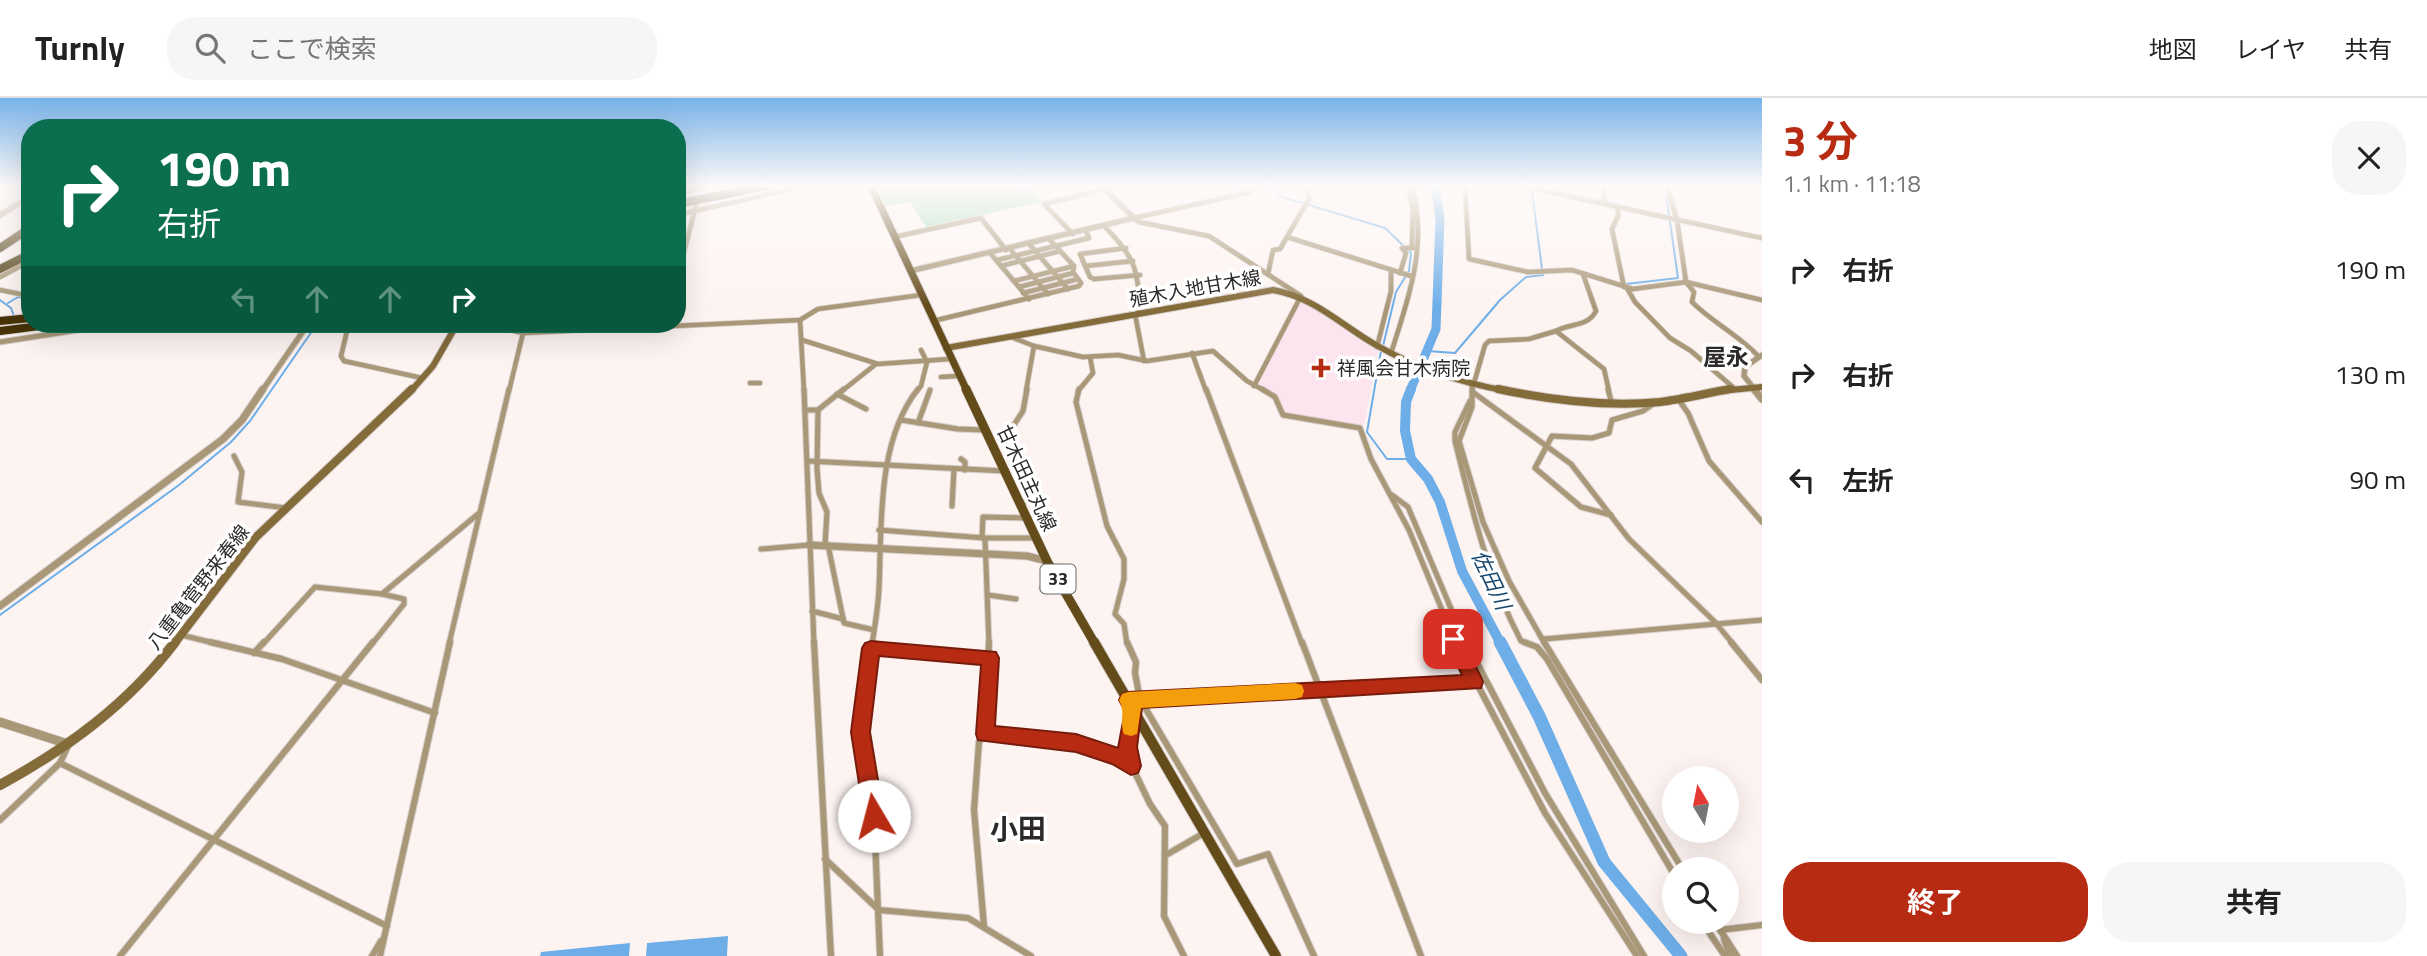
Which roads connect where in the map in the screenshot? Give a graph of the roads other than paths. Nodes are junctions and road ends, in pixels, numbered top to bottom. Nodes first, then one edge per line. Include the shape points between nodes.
1 (691, 226) edge
2 (889, 226) edge
3 (944, 226) edge
4 (988, 226) edge
5 (1065, 226) edge
6 (1108, 226) edge
7 (1161, 226) edge
8 (1294, 226) edge
9 (1410, 226) edge
10 (1418, 226) edge
11 (1467, 226) edge
12 (1613, 226) edge
13 (1678, 226) edge
14 (1706, 226) edge
15 (1105, 227) junction
16 (1086, 231) junction
17 (21, 234) edge
18 (1073, 234) junction
19 (894, 237) junction
20 (1287, 237) junction
21 (1762, 238) edge
22 (21, 240) edge
23 (1050, 240) junction
24 (1030, 244) junction
25 (686, 245) edge
26 (1055, 246) junction
27 (1407, 247) junction
28 (0, 248) edge
29 (1126, 248) junction
30 (1008, 249) junction
31 (1035, 251) junction
32 (1060, 251) junction
33 (991, 254) junction
34 (1416, 255) junction
35 (1015, 256) junction
36 (1040, 256) junction
37 (21, 258) edge
38 (997, 260) junction
39 (1020, 261) junction
40 (1133, 261) junction
41 (1001, 265) junction
42 (21, 266) edge
43 (1074, 266) junction
44 (1085, 266) junction
45 (0, 269) edge
46 (1391, 270) junction
47 (910, 271) junction
48 (1053, 271) junction
49 (1073, 273) junction
50 (1268, 274) junction
51 (1406, 274) junction
52 (1583, 274) junction
53 (1140, 275) junction
54 (1032, 276) junction
55 (0, 277) edge
56 (1058, 277) junction
57 (1078, 279) junction
58 (1013, 281) junction
59 (1038, 282) junction
60 (1686, 282) junction
61 (1063, 283) junction
62 (1019, 287) junction
63 (1043, 288) junction
64 (1625, 288) junction
65 (1068, 289) junction
66 (0, 290) edge
67 (1024, 293) junction
68 (21, 294) edge
69 (1048, 294) junction
70 (921, 295) junction
71 (1301, 296) junction
72 (1029, 299) junction
73 (1762, 300) edge
74 (1137, 314) junction
75 (800, 320) junction
76 (933, 321) junction
77 (21, 324) edge
78 (21, 324) edge
79 (686, 324) edge
80 (1, 325) edge
81 (1556, 331) junction
82 (60, 333) edge
83 (302, 333) edge
84 (347, 333) edge
85 (451, 333) edge
86 (523, 333) edge
87 (1011, 337) junction
88 (802, 340) junction
89 (4, 342) edge
90 (1034, 346) junction
91 (1377, 347) junction
92 (946, 348) junction
93 (921, 350) dead end
94 (1192, 353) junction
95 (1394, 354) junction
96 (1761, 356) edge
97 (1090, 357) junction
98 (950, 359) junction
99 (1144, 360) junction
100 (927, 362) junction
101 (876, 363) junction
102 (958, 376) junction
103 (941, 377) dead end
104 (422, 378) junction
105 (750, 383) dead end
106 (760, 383) dead end
107 (1472, 383) junction
108 (1254, 386) junction
109 (1753, 387) junction
110 (1762, 387) edge
111 (1734, 388) junction
112 (930, 390) dead end
113 (837, 394) junction
114 (1473, 394) junction
115 (1677, 399) junction
116 (1762, 399) edge
117 (1611, 401) junction
118 (1656, 402) junction
119 (866, 409) dead end
120 (805, 410) junction
121 (818, 410) junction
122 (901, 420) junction
123 (918, 423) junction
124 (985, 430) junction
125 (1010, 431) dead end
126 (807, 440) junction
127 (818, 440) junction
128 (1546, 443) junction
129 (234, 456) dead end
130 (961, 459) dead end
131 (818, 460) junction
132 (808, 461) junction
133 (889, 466) junction
134 (808, 469) junction
135 (817, 469) junction
136 (954, 469) junction
137 (965, 470) junction
138 (1004, 471) junction
139 (1390, 494) junction
140 (1030, 500) dead end
141 (1019, 504) junction
142 (952, 506) dead end
143 (286, 508) junction
144 (478, 514) junction
145 (1611, 515) junction
146 (1026, 518) junction
147 (1762, 522) edge
148 (879, 530) junction
149 (984, 538) junction
150 (1036, 538) junction
151 (809, 545) junction
152 (827, 545) junction
153 (879, 547) junction
154 (761, 549) dead end
155 (986, 555) junction
156 (1048, 561) junction
157 (1042, 589) dead end
158 (1063, 590) junction
159 (382, 594) junction
160 (988, 595) junction
161 (1016, 599) dead end
162 (0, 606) edge
163 (812, 611) junction
164 (843, 619) junction
165 (1762, 620) edge
166 (1715, 622) junction
167 (874, 630) junction
168 (1539, 634) junction
169 (179, 635) junction
170 (1537, 647) junction
171 (871, 648) junction
172 (254, 653) junction
173 (990, 658) junction
174 (1762, 680) edge
175 (342, 681) junction
176 (1474, 682) junction
177 (1320, 690) junction
178 (1140, 699) junction
179 (1128, 700) junction
180 (1134, 711) junction
181 (435, 713) junction
182 (0, 722) edge
183 (985, 734) junction
184 (69, 744) junction
185 (60, 763) junction
186 (1131, 766) junction
187 (0, 785) edge
188 (0, 820) edge
189 (1204, 833) junction
190 (216, 839) junction
191 (1166, 855) junction
192 (1664, 857) edge
193 (1675, 857) edge
194 (825, 859) junction
195 (879, 910) junction
196 (1762, 925) edge
197 (387, 926) junction
198 (984, 926) junction
199 (1739, 928) edge
200 (1711, 934) edge
201 (1721, 934) edge
202 (1723, 934) edge
203 (385, 936) junction
204 (120, 956) edge
205 (372, 956) edge
206 (380, 956) edge
207 (831, 956) edge
208 (880, 956) edge
209 (1031, 956) edge
210 (1184, 956) edge
211 (1276, 956) edge
212 (1314, 956) edge
213 (1421, 956) edge
214 (1637, 956) edge
215 (1644, 956) edge
216 (1727, 956) edge
217 (1737, 956) edge

1 - 25 street
2 - 19 main road, 甘木田主丸線 / 33
3 - 19 street
4 - 30 street
5 - 18 street
6 - 15 street
7 - 50 street via 1204,234
8 - 20 street
9 - 27 street
10 - 34 street
11 - 52 street via 1469,259 1528,272 1572,270
12 - 64 street
13 - 60 street
14 - 21 street
15 - 16 street
15 - 29 street
16 - 18 street
16 - 26 street via 1089,238
17 - 28 highway
18 - 23 street
19 - 47 main road, 甘木田主丸線 / 33
20 - 46 street
20 - 50 street via 1280,249 1273,250
22 - 28 highway
23 - 24 street
23 - 26 street
24 - 30 street
24 - 31 street
26 - 31 street
26 - 32 street
27 - 34 street
27 - 51 street
29 - 40 street
29 - 44 street via 1081,253
30 - 33 street
30 - 35 street
31 - 35 street
31 - 36 street
32 - 36 street
32 - 43 street
33 - 38 street
33 - 47 street
34 - 51 street
35 - 38 street
35 - 39 street
36 - 39 street
36 - 48 street
37 - 45 highway
38 - 41 street
39 - 41 street
39 - 54 street
40 - 44 street
40 - 53 street
41 - 58 street
42 - 55 street
43 - 48 street
43 - 49 street
44 - 53 street via 1094,279
46 - 51 street
46 - 91 street via 1391,291
47 - 70 main road, 甘木田主丸線 / 33
48 - 54 street
48 - 56 street
49 - 56 street
49 - 57 street
50 - 71 street
51 - 95 street via 1410,296
52 - 64 street
52 - 81 street via 1594,317
53 - 74 street
54 - 58 street
54 - 59 street
56 - 59 street
56 - 61 street
57 - 61 street
57 - 65 street via 1079,286
58 - 62 street
59 - 62 street
59 - 63 street
60 - 64 street
60 - 73 street
60 - 96 street via 1693,289 1695,307
61 - 63 street
61 - 65 street
62 - 67 street
63 - 67 street
63 - 69 street
64 - 111 street via 1670,338
65 - 69 street
66 - 68 street
67 - 72 street
69 - 72 street
70 - 75 street via 818,309
70 - 76 main road, 甘木田主丸線 / 33
71 - 74 main road, 殖木入地甘木線 via 1273,290
71 - 91 main road, 殖木入地甘木線
71 - 108 street
72 - 76 street
74 - 87 main road, 殖木入地甘木線
74 - 99 street
75 - 79 street
75 - 88 street
76 - 92 main road, 甘木田主丸線 / 33
77 - 80 highway
78 - 80 street
81 - 107 street via 1529,339 1489,341
81 - 117 street via 1604,369
82 - 89 street
83 - 162 street via 242,420 223,439
84 - 104 street via 344,361
85 - 104 main road, 八重亀菅野来春線
86 - 144 street
87 - 90 street
87 - 92 main road, 殖木入地甘木線
88 - 101 street
88 - 120 street
90 - 97 street
90 - 125 street via 1023,411
91 - 95 main road, 殖木入地甘木線
92 - 98 main road, 甘木田主丸線 / 33
93 - 100 street
94 - 99 street
94 - 108 street via 1216,352
94 - 177 street
95 - 107 main road, 殖木入地甘木線
96 - 109 street via 1745,367 1744,376
97 - 99 street via 1118,355
97 - 178 street via 1093,373 1078,390 1076,402 1107,526 1117,538 1127,572 1115,614 1124,624 1136,663
98 - 100 street
98 - 102 main road, 甘木田主丸線 / 33
100 - 101 street
100 - 122 street via 921,386
101 - 113 street
102 - 103 street
102 - 124 main road, 甘木田主丸線 / 33
104 - 143 main road, 八重亀菅野来春線
105 - 106 street
107 - 114 street
107 - 117 main road, 殖木入地甘木線
108 - 139 street via 1275,397 1285,416 1360,428
109 - 110 main road, 殖木入地甘木線
109 - 111 main road, 殖木入地甘木線
109 - 116 street
111 - 115 main road, 殖木入地甘木線
112 - 123 street
113 - 119 street
113 - 121 street
114 - 128 street
114 - 168 street via 1471,415 1459,441 1483,522
114 - 170 street via 1454,435 1469,501 1519,637
115 - 118 main road, 殖木入地甘木線
115 - 147 street via 1690,415 1709,461
117 - 118 main road, 殖木入地甘木線
118 - 128 street via 1646,411 1612,420 1609,433 1585,439 1554,435
120 - 121 street
120 - 126 street
121 - 127 street
122 - 123 street
122 - 133 street
123 - 124 street
124 - 138 main road, 甘木田主丸線 / 33
126 - 127 street
126 - 132 street
127 - 131 street
128 - 145 street via 1571,464
128 - 145 street via 1536,472 1578,505
129 - 143 street via 242,472 238,502
130 - 137 street
131 - 132 street
131 - 133 street
131 - 135 street
132 - 134 street
133 - 136 street
133 - 148 street
134 - 135 street
134 - 151 street
135 - 152 street via 827,512
136 - 137 street
136 - 142 street
137 - 138 street
138 - 141 main road, 甘木田主丸線 / 33
139 - 176 street
139 - 215 street via 1408,507 1467,650 1540,785
140 - 141 street
141 - 146 main road, 甘木田主丸線 / 33
143 - 169 main road, 八重亀菅野来春線 via 231,564
144 - 159 street
144 - 181 street
145 - 166 street via 1638,548
146 - 149 street via 983,517
146 - 150 main road, 甘木田主丸線 / 33
148 - 149 street
148 - 153 street
149 - 150 street
149 - 155 street
150 - 156 main road, 甘木田主丸線 / 33
151 - 152 street
151 - 154 street
151 - 163 street
152 - 153 street
152 - 164 street
153 - 155 street
153 - 167 street
155 - 156 street
155 - 160 street
156 - 158 main road, 甘木田主丸線 / 33
157 - 158 street
158 - 179 main road, 甘木田主丸線 / 33
159 - 172 street via 315,587
159 - 175 street via 404,599 404,604
160 - 161 street
160 - 173 street
163 - 164 street
163 - 194 street
164 - 167 street
165 - 166 street
166 - 168 street via 1544,639
166 - 174 street
167 - 171 street
168 - 170 street
168 - 193 street
169 - 172 street
169 - 184 main road, 八重亀菅野来春線 via 127,696
170 - 192 street
171 - 173 street
171 - 195 street via 861,732 874,816
172 - 175 street
173 - 183 street
175 - 181 street
175 - 190 street
176 - 177 street
176 - 214 street via 1545,813
177 - 178 street
177 - 213 street
178 - 179 street
178 - 212 street via 1237,864 1268,854
179 - 180 main road, 甘木田主丸線 / 33
180 - 186 street via 1128,747
180 - 189 main road, 甘木田主丸線 / 33
181 - 197 street
182 - 184 street
183 - 186 street via 1076,743
183 - 198 street via 979,742 974,810
184 - 185 street
184 - 187 main road, 八重亀菅野来春線
185 - 188 street
185 - 190 street
186 - 191 street via 1165,826
189 - 191 street
189 - 211 main road, 甘木田主丸線 / 33
190 - 197 street
190 - 204 street
191 - 210 street via 1164,916
194 - 195 street
194 - 207 street
195 - 198 street via 956,915
195 - 208 street
196 - 199 street
197 - 203 street
198 - 209 street
200 - 216 street
201 - 216 street
202 - 217 street
203 - 205 street
203 - 206 street

